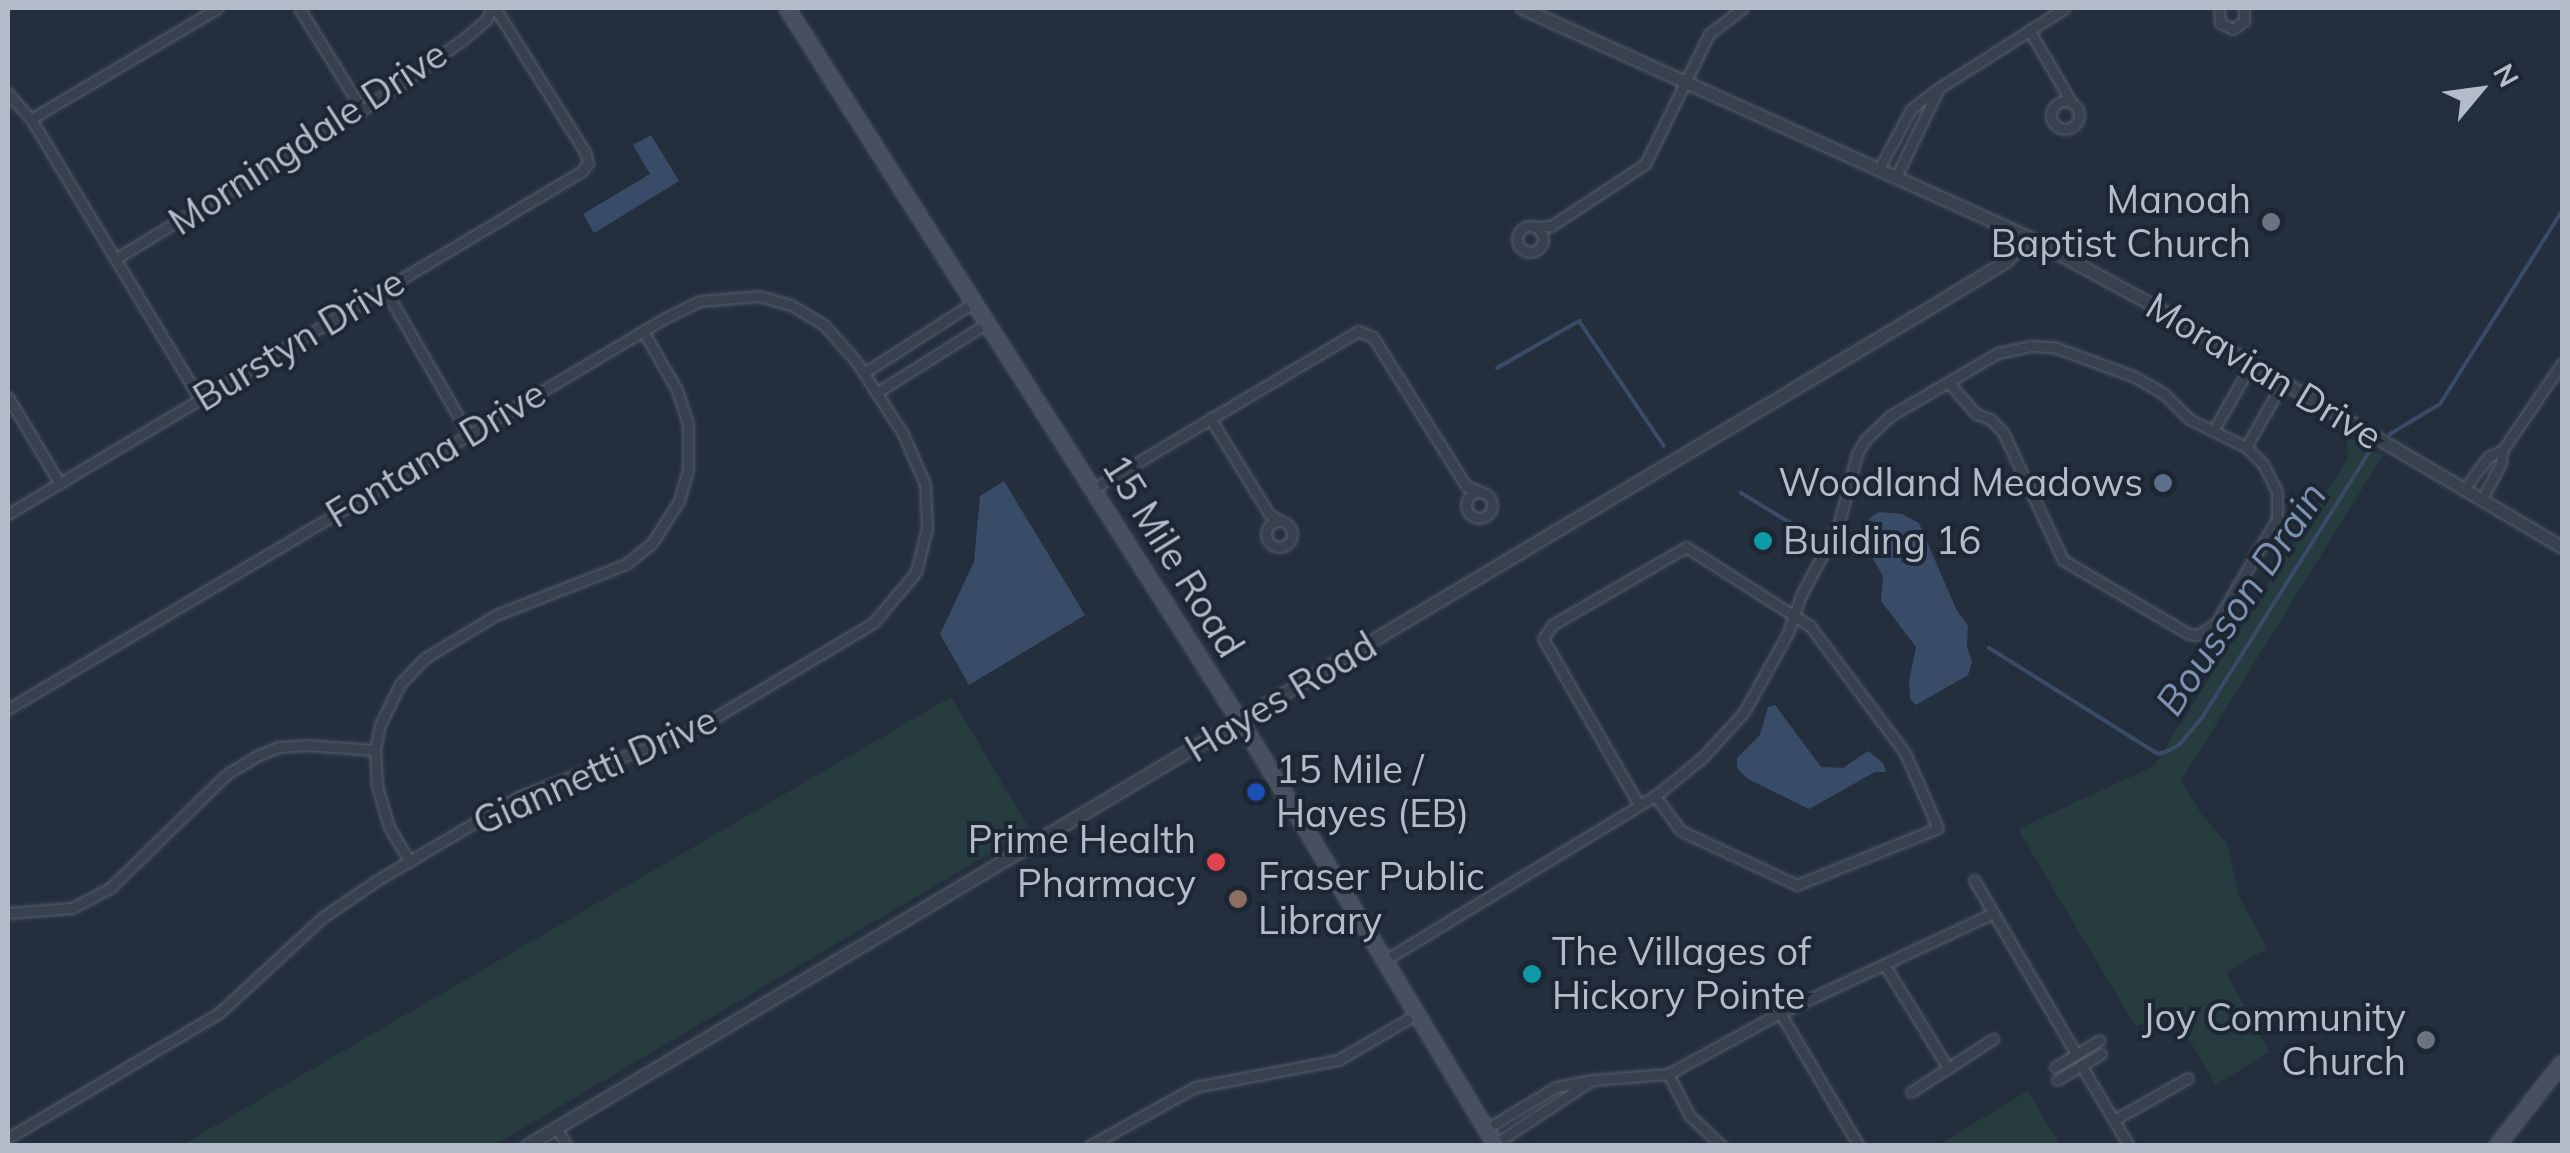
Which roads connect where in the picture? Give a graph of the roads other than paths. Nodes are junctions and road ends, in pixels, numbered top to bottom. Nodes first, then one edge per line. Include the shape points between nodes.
1 (218, 8) edge
2 (298, 8) edge
3 (494, 8) edge
4 (787, 8) edge
5 (1522, 8) edge
6 (1742, 8) edge
7 (2066, 8) edge
8 (2219, 8) edge
9 (2244, 8) edge
10 (2029, 30) junction
11 (1684, 80) junction
12 (1939, 88) junction
13 (2062, 90) junction
14 (8, 93) edge
15 (2058, 102) junction
16 (2072, 102) junction
17 (362, 110) junction
18 (31, 119) junction
19 (1880, 169) junction
20 (1896, 176) junction
21 (1551, 226) junction
22 (1534, 227) junction
23 (2028, 237) junction
24 (1543, 241) junction
25 (116, 259) junction
26 (384, 288) junction
27 (974, 302) junction
28 (987, 323) junction
29 (642, 331) junction
30 (2562, 362) edge
31 (2251, 365) junction
32 (864, 373) junction
33 (1950, 384) junction
34 (2282, 384) junction
35 (876, 393) junction
36 (8, 397) edge
37 (200, 399) junction
38 (1210, 418) junction
39 (2213, 430) junction
40 (468, 434) junction
41 (2246, 447) junction
42 (2502, 451) junction
43 (60, 484) junction
44 (1466, 486) junction
45 (1092, 489) junction
46 (2464, 489) junction
47 (1479, 492) junction
48 (2482, 500) junction
49 (1466, 501) junction
50 (8, 514) edge
51 (1269, 514) junction
52 (1280, 521) junction
53 (1268, 526) junction
54 (2562, 547) edge
55 (1794, 613) junction
56 (8, 708) edge
57 (1240, 722) junction
58 (375, 750) junction
59 (1654, 796) junction
60 (1638, 805) junction
61 (410, 862) junction
62 (1974, 880) dead end
63 (1993, 913) junction
64 (8, 914) edge
65 (1385, 960) junction
66 (1884, 964) junction
67 (1780, 1013) junction
68 (1417, 1014) junction
69 (1992, 1038) dead end
70 (2100, 1040) dead end
71 (2076, 1054) junction
72 (2101, 1054) dead end
73 (2562, 1062) edge
74 (2055, 1066) dead end
75 (2082, 1066) junction
76 (1948, 1068) junction
77 (1668, 1074) junction
78 (2188, 1078) dead end
79 (1592, 1080) junction
80 (2057, 1080) dead end
81 (1912, 1092) dead end
82 (2114, 1120) junction
83 (556, 1127) junction
84 (1486, 1129) junction
85 (8, 1138) edge
86 (541, 1142) edge
87 (1496, 1145) edge
88 (526, 1146) edge
89 (567, 1146) edge
90 (1089, 1146) edge
91 (1722, 1146) edge
92 (1859, 1146) edge
93 (2129, 1146) edge
94 (2497, 1146) edge

1 - 18 street
2 - 17 street
3 - 17 street, Morningdale Drive
3 - 26 street, Burstyn Drive via 588,162
4 - 27 main road, 15 Mile Road
5 - 11 street, Moravian Drive
6 - 11 street via 1709,34
7 - 10 street
8 - 9 street via 2220,23 2232,28 2244,22
10 - 12 street
10 - 13 street
11 - 19 street, Moravian Drive
11 - 21 street via 1645,164
12 - 19 street via 1911,110
12 - 20 street
13 - 15 street
13 - 16 street
14 - 18 street
15 - 16 street
15 - 16 street via 2052,119 2066,129 2080,118
17 - 25 street, Morningdale Drive
18 - 25 street
19 - 20 street, Moravian Drive
20 - 23 street, Moravian Drive
21 - 22 street
21 - 24 street
22 - 24 street
22 - 24 street via 1519,232 1520,248 1536,252
23 - 31 street, Moravian Drive
23 - 57 street, Hayes Road via 2006,261
25 - 37 street
26 - 37 street, Burstyn Drive
26 - 40 street
27 - 28 main road, 15 Mile Road
27 - 32 street
28 - 35 street
28 - 45 main road, 15 Mile Road
29 - 32 street, Fontana Drive via 700,301 775,299 824,325
29 - 40 street, Fontana Drive
29 - 58 street via 677,390 688,424 688,470 666,526 626,564 513,606 425,658 389,702
30 - 42 street
31 - 34 street, Moravian Drive
31 - 39 street
32 - 35 street, Fontana Drive
33 - 39 street via 1998,353 2054,348 2152,385 2189,419
33 - 41 street via 2003,432 2063,560 2189,634 2216,623 2278,520 2270,477
33 - 55 street via 1890,416 1865,440 1838,526
34 - 41 street
34 - 46 street, Moravian Drive
35 - 61 street, Giannetti Drive via 916,458 928,508 916,572 883,613 694,730 539,787
36 - 43 street
37 - 43 street, Burstyn Drive
38 - 44 street via 1364,331
38 - 45 street
38 - 51 street
39 - 41 street
40 - 56 street, Fontana Drive
42 - 46 street
42 - 48 street
43 - 50 street, Burstyn Drive
44 - 47 street
44 - 49 street
45 - 57 main road, 15 Mile Road
46 - 48 street, Moravian Drive
47 - 49 street
47 - 49 street via 1492,502 1489,514 1472,516
48 - 54 street, Moravian Drive
51 - 52 street
51 - 53 street
52 - 53 street
52 - 53 street via 1292,531 1285,546 1269,543
55 - 59 street via 1744,712
55 - 59 street via 1905,753 1938,828 1797,885 1675,826
55 - 60 street via 1686,547 1547,629 1546,651
57 - 65 main road, 15 Mile Road
57 - 83 street, Hayes Road
58 - 61 street via 383,811
58 - 64 street via 305,745 259,755 227,774 90,901
59 - 60 street
60 - 65 street
61 - 85 street, Giannetti Drive via 322,917 219,1012
62 - 63 street
63 - 66 street
63 - 71 street
65 - 68 main road, 15 Mile Road
66 - 67 street
66 - 76 street
67 - 77 street
67 - 92 street
68 - 84 main road, 15 Mile Road
68 - 90 street via 1338,1060 1195,1087
69 - 76 street
70 - 71 street
71 - 74 street
72 - 75 street
73 - 94 main road
75 - 80 street
75 - 82 street
76 - 81 street
77 - 79 street
77 - 91 street via 1690,1116
78 - 82 street
79 - 84 street via 1556,1087
79 - 87 street
82 - 93 street
83 - 86 street, Hayes Road
83 - 89 street
84 - 87 main road, 15 Mile Road
86 - 88 street, Hayes Road

